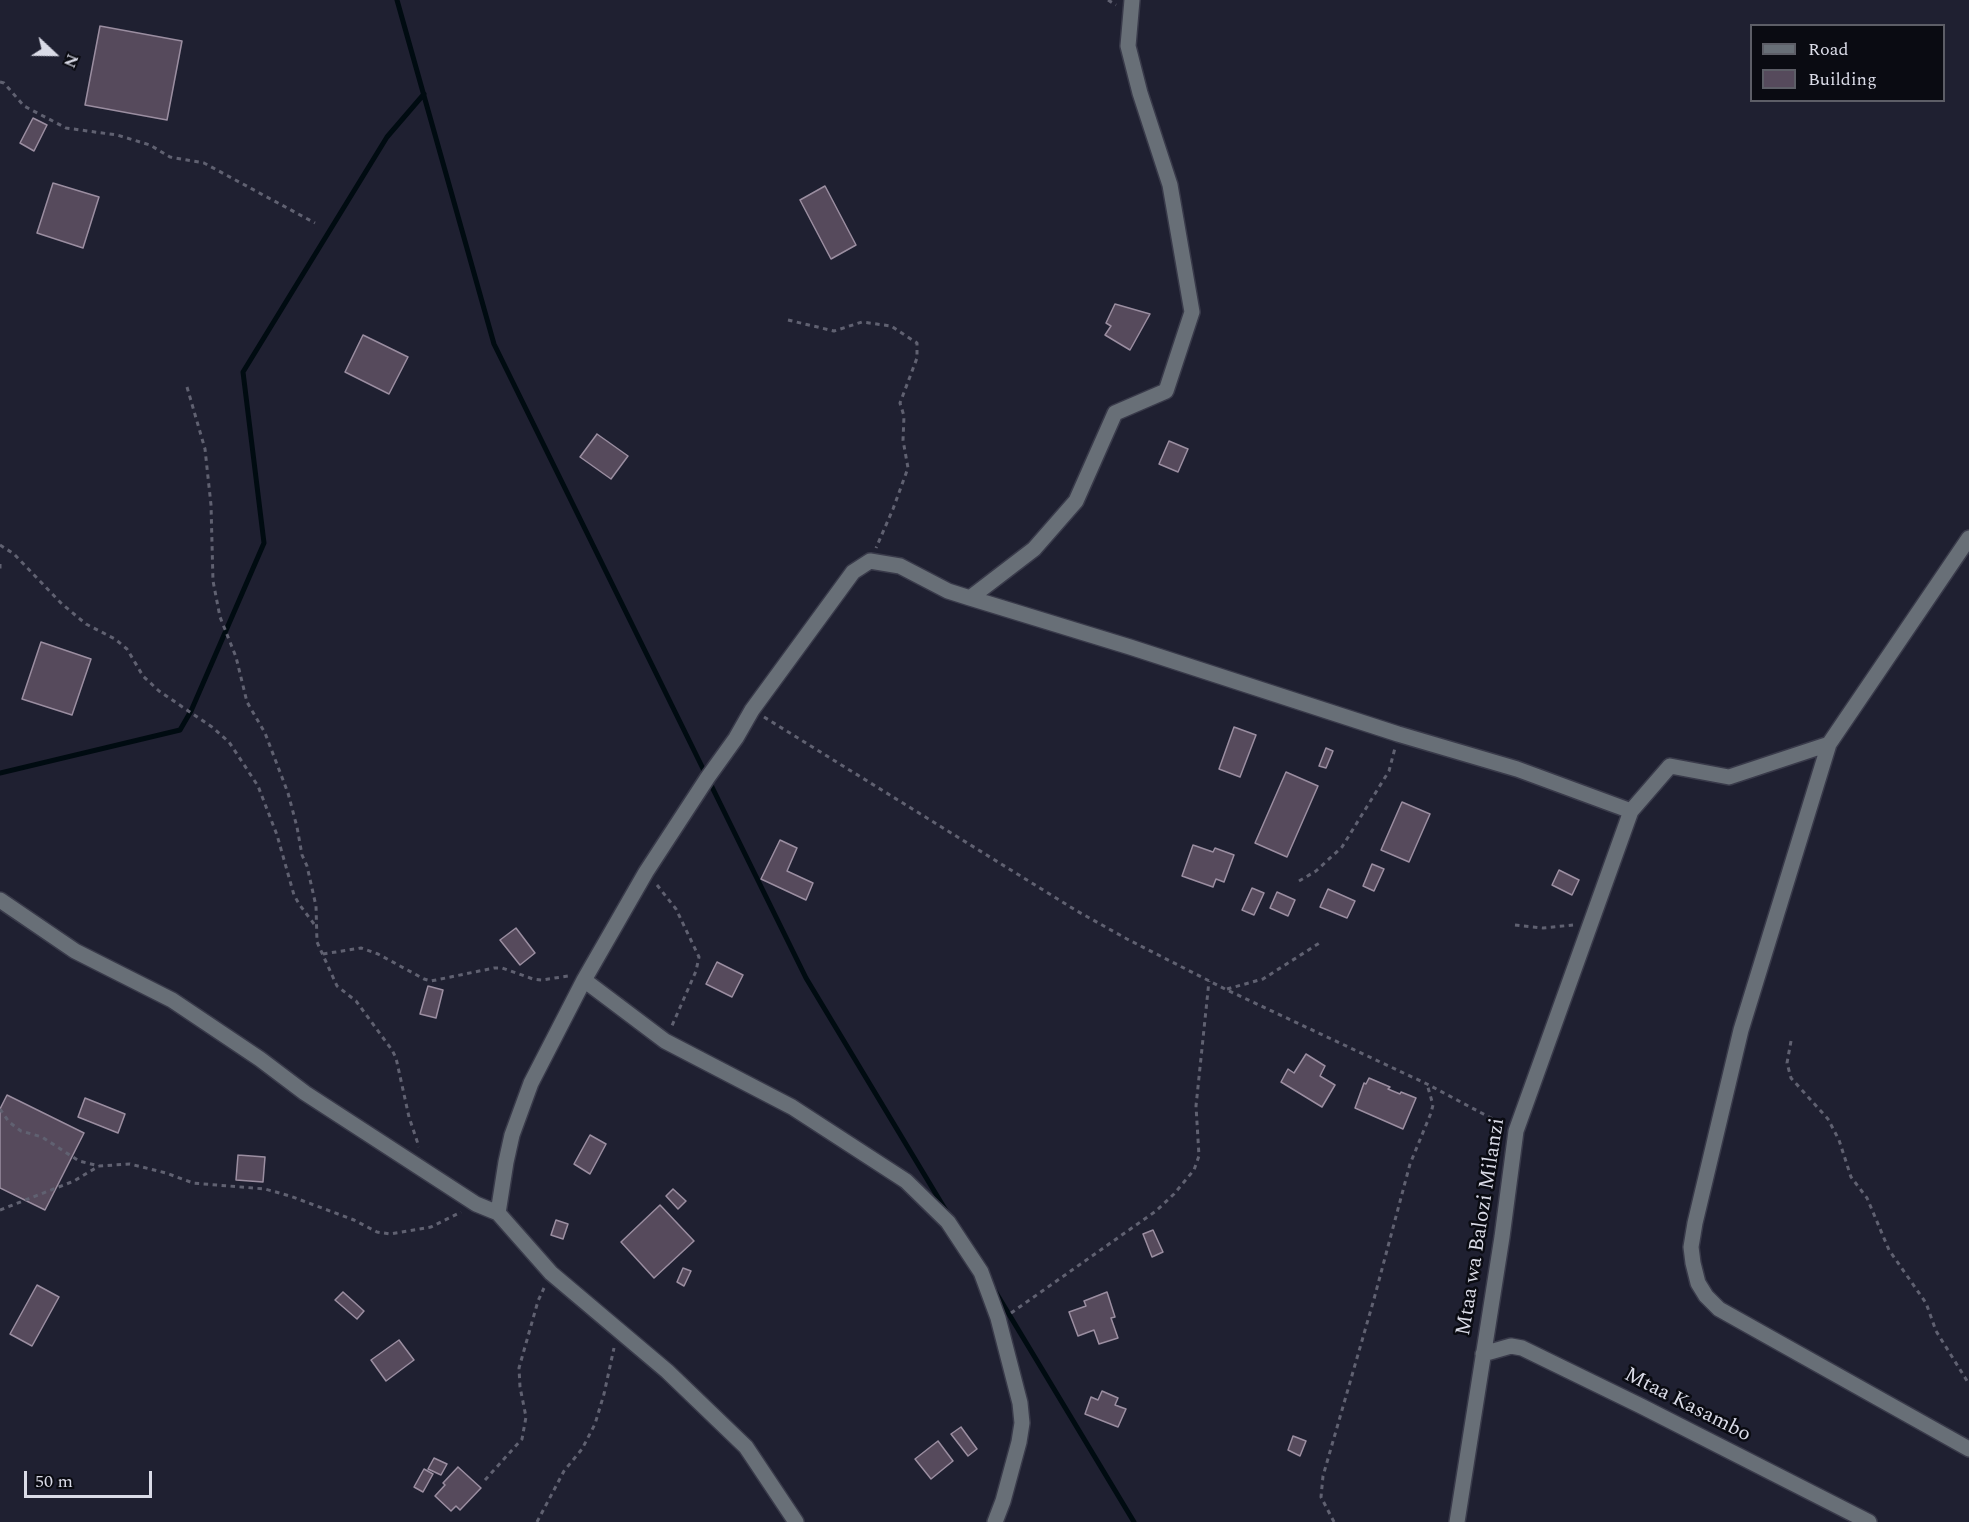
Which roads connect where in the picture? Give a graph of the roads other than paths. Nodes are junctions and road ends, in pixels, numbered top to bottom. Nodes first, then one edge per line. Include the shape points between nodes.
1 (1132, 0) edge
2 (1969, 538) edge
3 (970, 598) junction
4 (1829, 744) junction
5 (1631, 811) junction
6 (0, 900) edge
7 (586, 976) junction
8 (498, 1213) junction
9 (1483, 1354) junction
10 (1969, 1449) edge
11 (796, 1522) edge
12 (995, 1522) edge
13 (1457, 1522) edge
14 (1869, 1522) edge

1 - 3 street via 1128,46 1170,185 1192,312 1166,391 1115,412 1077,501 1034,549
2 - 4 street
3 - 5 street via 1517,769
3 - 7 street via 900,566 870,561 853,572 752,710 646,872
4 - 5 street via 1729,777 1670,766
4 - 10 street via 1741,1030 1695,1223 1693,1263 1698,1283 1719,1309
5 - 9 street, Mtaa wa Balozi Milanzi via 1516,1131
6 - 8 street via 75,951 172,1000 305,1093 476,1204
7 - 8 street via 531,1083 512,1135
7 - 12 street via 665,1041 792,1107 906,1181 948,1222 981,1272 998,1318 1020,1402 1019,1442
8 - 11 street via 551,1273 667,1371 746,1447
9 - 13 street, Mtaa wa Balozi Milanzi
9 - 14 street, Mtaa Kasambo via 1511,1346 1522,1348

